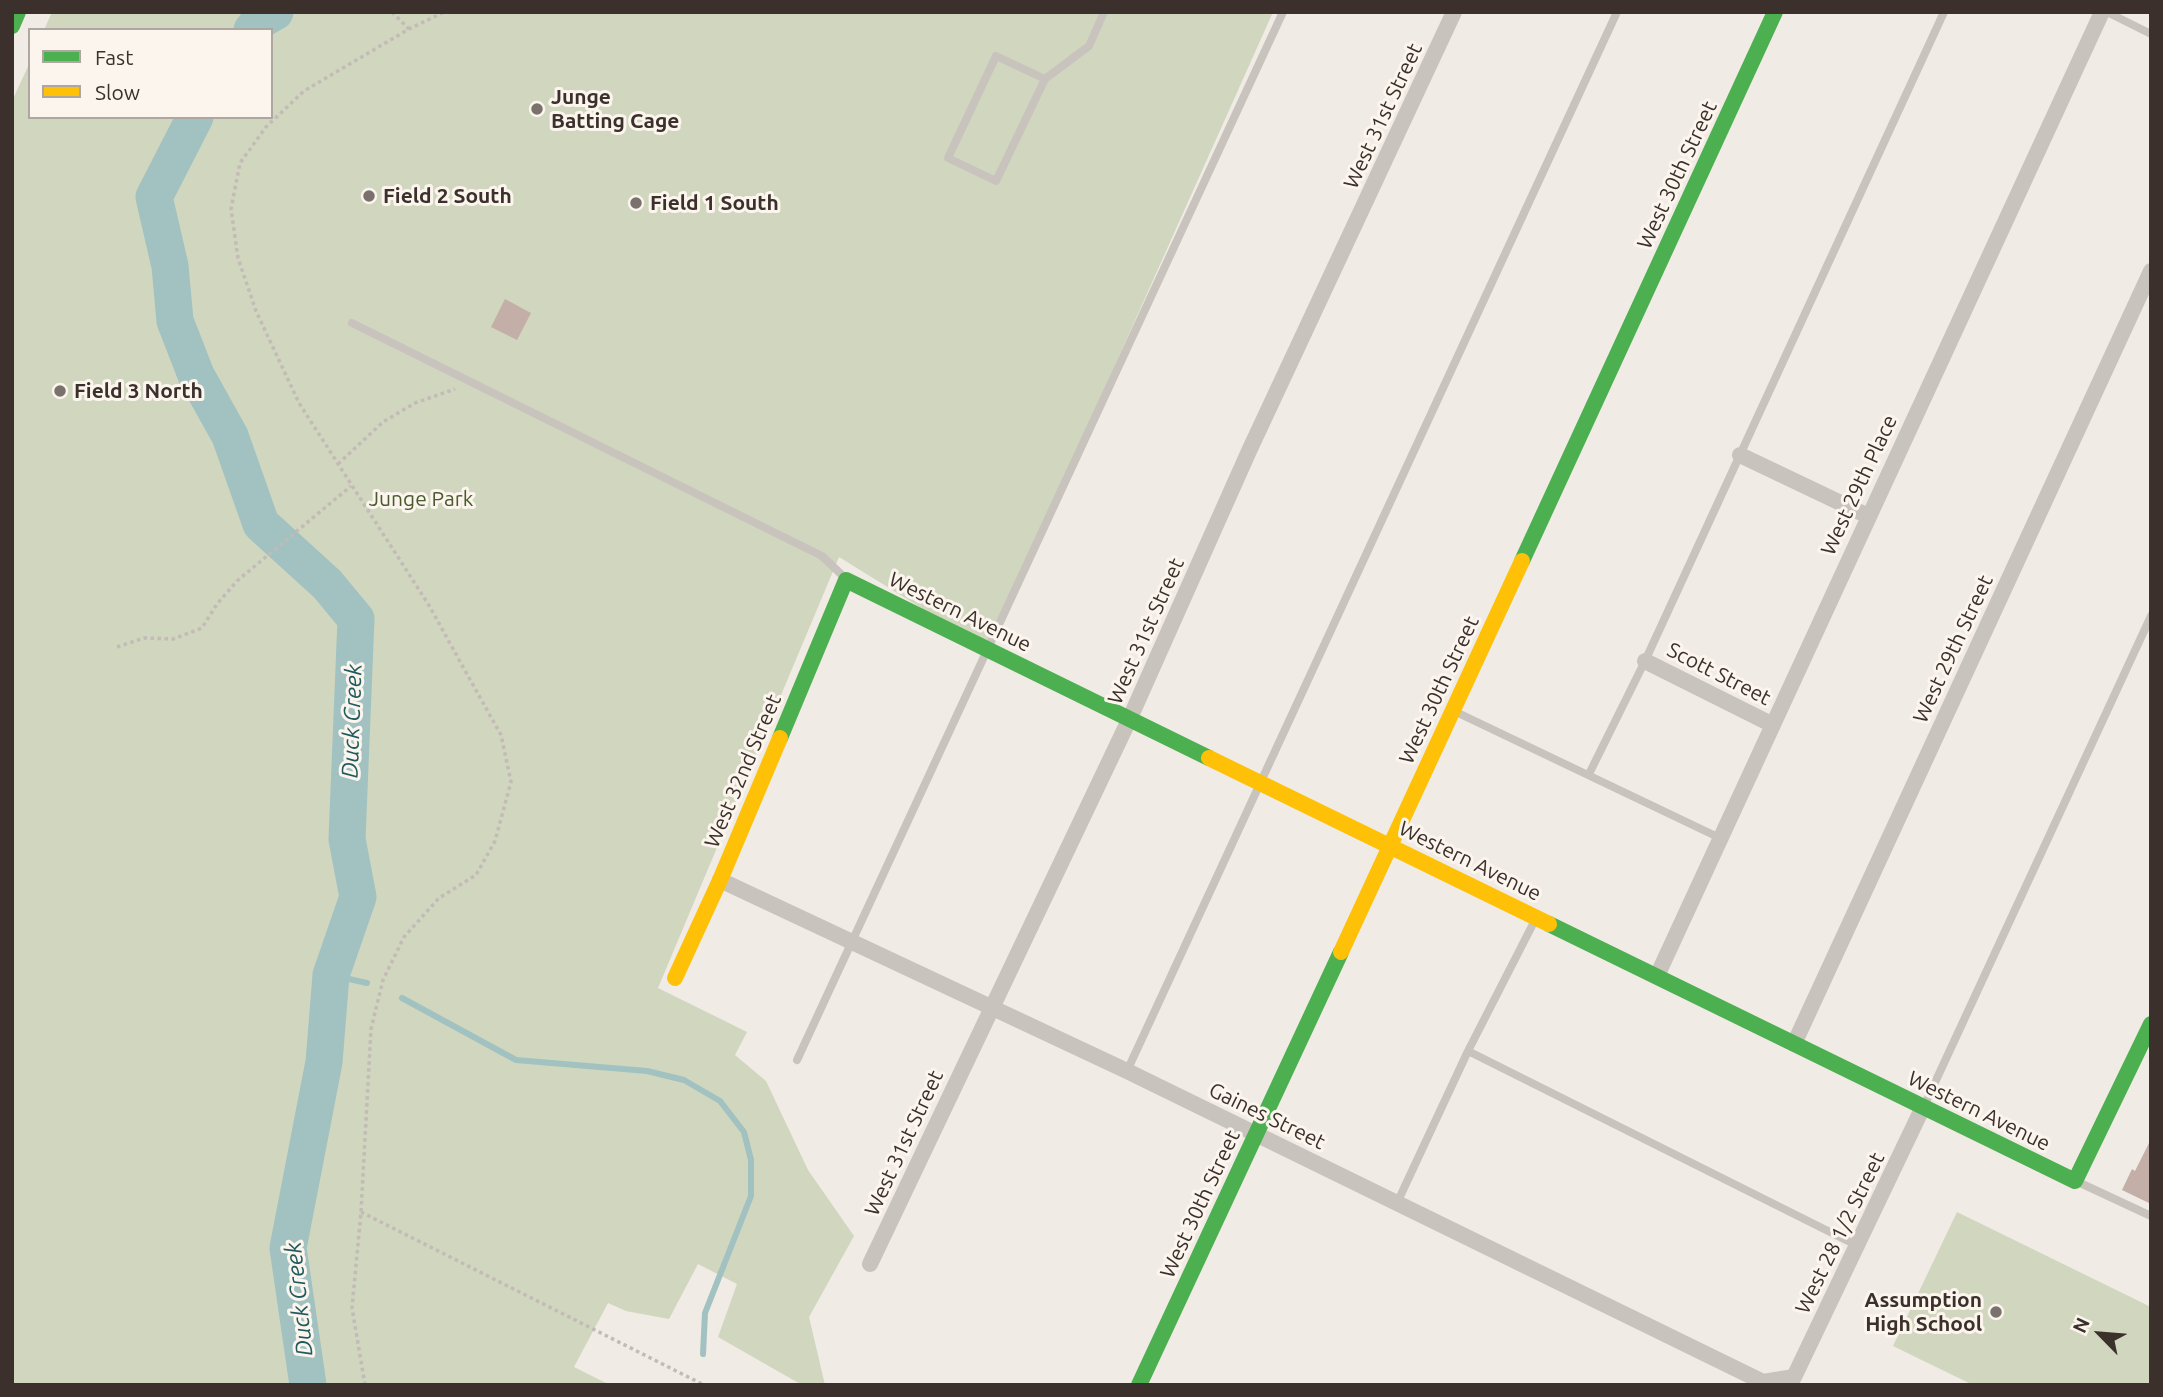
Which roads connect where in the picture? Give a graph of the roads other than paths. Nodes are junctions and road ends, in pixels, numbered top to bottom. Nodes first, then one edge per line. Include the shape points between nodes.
1 (19, 12) edge
2 (1104, 12) edge
3 (1283, 12) edge
4 (1454, 12) edge
5 (1617, 12) edge
6 (1775, 12) edge
7 (1944, 12) edge
8 (2104, 12) edge
9 (12, 26) edge
10 (2151, 34) edge
11 (1045, 79) junction
12 (2151, 271) edge
13 (352, 323) dead end
14 (1740, 455) junction
15 (1868, 516) junction
16 (846, 580) junction
17 (2151, 616) edge
18 (988, 649) junction
19 (1645, 661) junction
20 (1453, 710) junction
21 (1130, 719) junction
22 (1773, 725) junction
23 (1588, 774) junction
24 (1261, 783) junction
25 (1721, 839) junction
26 (1391, 846) junction
27 (720, 880) junction
28 (1536, 918) junction
29 (853, 942) junction
30 (1657, 976) junction
31 (675, 978) dead end
32 (992, 1007) junction
33 (2151, 1024) edge
34 (1794, 1044) junction
35 (1468, 1051) junction
36 (797, 1060) dead end
37 (1127, 1071) junction
38 (1923, 1107) junction
39 (1256, 1134) junction
40 (2075, 1181) junction
41 (1397, 1203) junction
42 (2151, 1216) edge
43 (1856, 1245) junction
44 (870, 1264) dead end
45 (1794, 1377) joint
46 (1139, 1385) edge

1 - 9 street
2 - 11 lane via 1089,46
3 - 18 lane
4 - 21 street, West 31st Street
5 - 24 lane
6 - 20 street, West 30th Street
7 - 14 lane
8 - 10 lane
8 - 15 street, West 29th Place
11 - 11 lane via 996,56 948,158 996,181
12 - 34 street, West 29th Street
13 - 16 lane via 822,556
14 - 15 street
14 - 19 lane
15 - 22 street, West 29th Place
16 - 18 street, Western Avenue
16 - 27 street, West 32nd Street
17 - 38 lane
18 - 21 street, Western Avenue
18 - 29 lane
19 - 22 street, Scott Street
19 - 23 lane
20 - 23 lane
20 - 26 street, West 30th Street
21 - 24 street, Western Avenue
21 - 32 street, West 31st Street
22 - 25 street, West 29th Place
23 - 25 lane
24 - 26 street, Western Avenue
24 - 37 lane
25 - 30 street, West 29th Place
26 - 28 street, Western Avenue
26 - 39 street, West 30th Street
27 - 29 street, Gaines Street
27 - 31 street, West 32nd Street
28 - 30 street, Western Avenue
28 - 35 lane
29 - 32 street, Gaines Street
29 - 36 lane
30 - 34 street, Western Avenue
32 - 37 street, Gaines Street
32 - 44 street, West 31st Street
33 - 40 street
34 - 38 street, Western Avenue
35 - 41 lane
35 - 43 lane
37 - 39 street, Gaines Street
38 - 40 street, Western Avenue
38 - 43 street, West 28 1/2 Street
39 - 41 street, Gaines Street
39 - 46 street, West 30th Street
40 - 42 lane
41 - 45 street, Gaines Street via 1763,1382
43 - 45 street, West 28 1/2 Street

